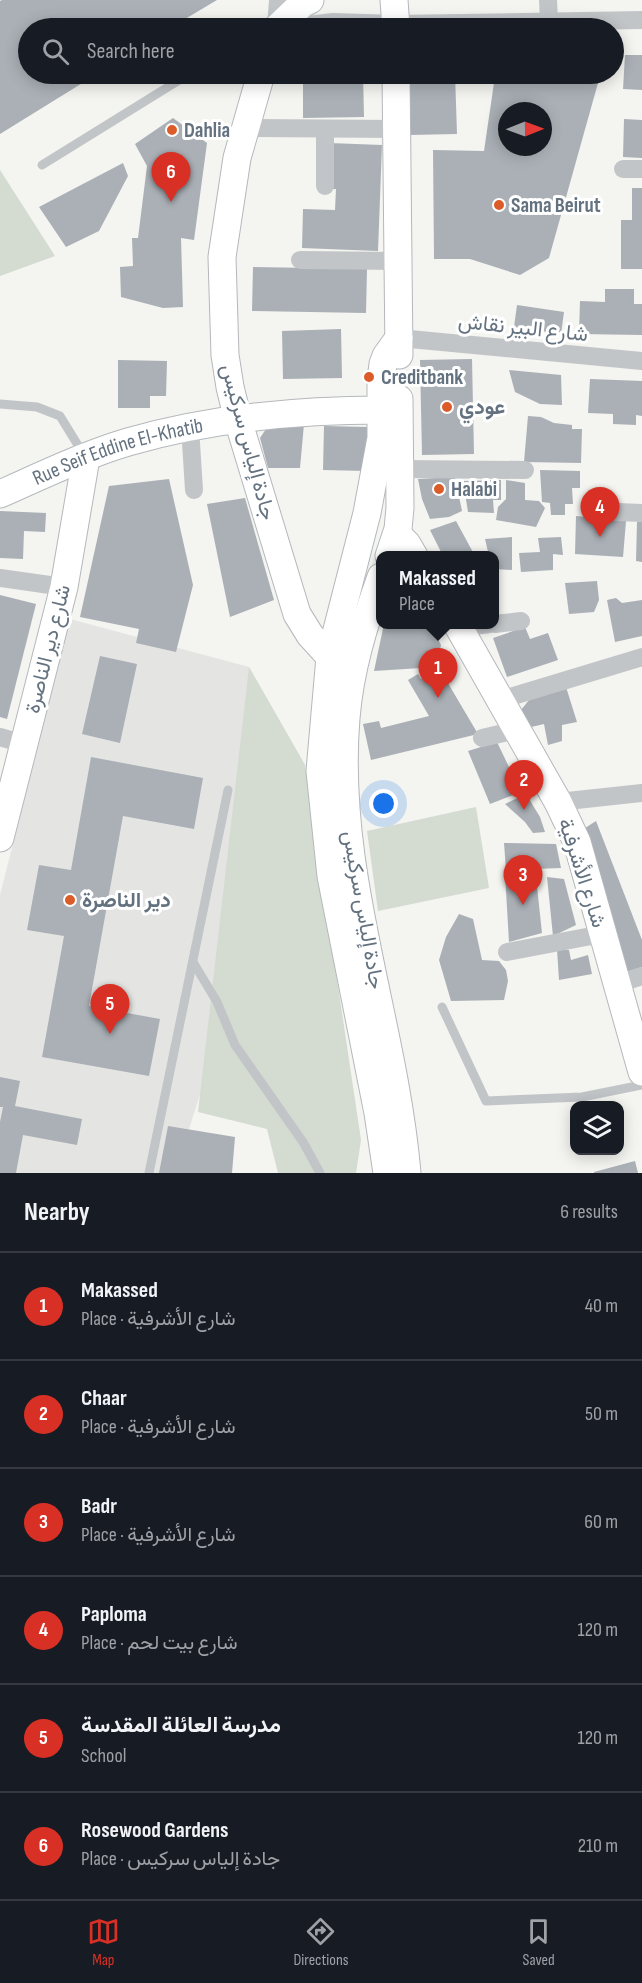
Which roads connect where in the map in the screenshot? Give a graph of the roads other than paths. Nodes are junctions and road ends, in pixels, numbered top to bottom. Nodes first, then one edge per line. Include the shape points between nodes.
1 (278, 0) edge
2 (310, 0) edge
3 (549, 0) edge
4 (277, 18) edge
5 (287, 18) edge
6 (549, 18) edge
7 (624, 20) edge
8 (642, 20) edge
9 (173, 84) edge
10 (258, 84) edge
11 (396, 84) edge
12 (246, 128) junction
13 (325, 129) junction
14 (397, 129) junction
15 (42, 165) dead end
16 (623, 169) dead end
17 (642, 169) edge
18 (325, 186) dead end
19 (300, 260) dead end
20 (398, 261) junction
21 (399, 338) junction
22 (642, 361) edge
23 (0, 404) edge
24 (382, 410) junction
25 (238, 420) junction
26 (190, 427) junction
27 (381, 438) junction
28 (86, 458) junction
29 (401, 469) junction
30 (525, 470) dead end
31 (194, 490) dead end
32 (0, 494) edge
33 (594, 511) dead end
34 (642, 513) edge
35 (393, 545) edge
36 (411, 551) edge
37 (0, 579) edge
38 (376, 581) edge
39 (64, 587) junction
40 (376, 593) edge
41 (520, 621) dead end
42 (499, 624) edge
43 (460, 629) edge
44 (330, 657) junction
45 (642, 657) edge
46 (500, 700) junction
47 (517, 730) junction
48 (482, 738) dead end
49 (12, 740) edge
50 (228, 790) dead end
51 (642, 793) edge
52 (558, 802) junction
53 (1, 827) edge
54 (602, 934) junction
55 (507, 952) dead end
56 (193, 962) junction
57 (630, 980) edge
58 (442, 1007) dead end
59 (642, 1072) edge
60 (642, 1085) edge
61 (149, 1173) edge
62 (320, 1173) edge
63 (387, 1173) edge
64 (407, 1173) edge

1 - 4 street
2 - 5 main road
3 - 6 street
7 - 8 street
9 - 15 lane
10 - 12 main road, جادة إلياس سركيس
11 - 14 main road
12 - 13 street
12 - 25 main road, جادة إلياس سركيس via 237,158 222,257 225,355
13 - 14 street
13 - 18 street
14 - 20 main road
16 - 17 street
19 - 20 street
20 - 21 main road
21 - 22 street, شارع البير نقاش
21 - 24 main road, جادة إلياس سركيس via 383,364
21 - 29 main road
23 - 28 lane via 38,407 60,416
24 - 25 main road, Rue Seif Eddine El-Khatib via 335,410
24 - 27 main road, جادة إلياس سركيس
25 - 26 main road, Rue Seif Eddine El-Khatib
25 - 44 main road, جادة إلياس سركيس via 297,614
26 - 28 main road, Rue Seif Eddine El-Khatib via 127,442
26 - 31 street
27 - 38 main road via 384,485 368,566 372,580
27 - 44 main road, جادة إلياس سركيس via 367,513
28 - 32 main road, Rue Seif Eddine El-Khatib
28 - 39 main road, شارع دير الناصرة
29 - 30 street
29 - 35 main road via 400,508
33 - 34 street
35 - 36 main road via 407,544
37 - 39 street
39 - 49 main road, شارع دير الناصرة
40 - 64 main road, جادة إلياس سركيس via 362,631 346,718 346,802 354,876 392,1066
41 - 42 street
43 - 46 main road, شارع الأشرفية
44 - 63 main road, جادة إلياس سركيس via 320,771 324,825
45 - 46 street
46 - 47 main road, شارع الأشرفية
47 - 48 street
47 - 52 main road, شارع الأشرفية
49 - 53 main road, شارع دير الناصرة
50 - 56 lane
51 - 52 street
52 - 54 main road, شارع الأشرفية via 577,842
54 - 55 street
54 - 57 main road, شارع الأشرفية
56 - 61 lane
56 - 62 lane via 217,1002 235,1045
57 - 59 main road, شارع الأشرفية
58 - 60 lane via 486,1101 582,1097

